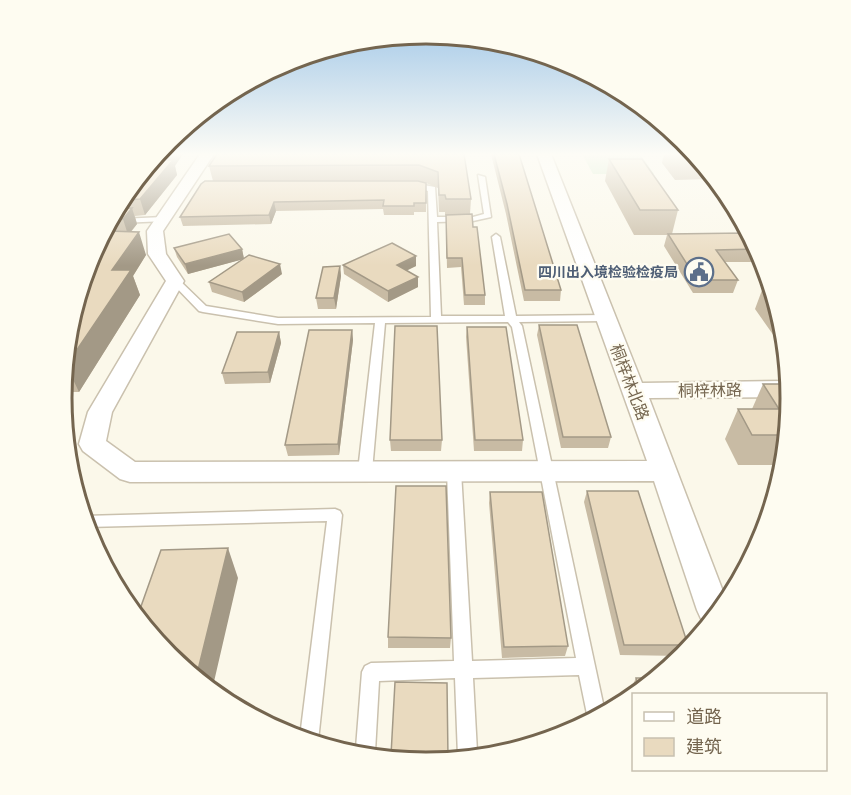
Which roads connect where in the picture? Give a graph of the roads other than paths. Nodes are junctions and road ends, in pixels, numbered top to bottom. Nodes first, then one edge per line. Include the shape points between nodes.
1 (188, 191) edge
2 (432, 191) edge
3 (484, 191) edge
4 (558, 191) edge
5 (163, 219) junction
6 (433, 220) junction
7 (119, 221) edge
8 (496, 237) dead end
9 (175, 281) junction
10 (605, 318) junction
11 (511, 319) junction
12 (436, 320) junction
13 (380, 321) junction
14 (780, 388) edge
15 (633, 391) junction
16 (365, 471) junction
17 (454, 471) junction
18 (548, 471) junction
19 (664, 471) junction
20 (94, 521) edge
21 (712, 605) edge
22 (587, 666) junction
23 (463, 669) junction
24 (595, 708) edge
25 (310, 732) edge
26 (366, 746) edge
27 (467, 749) edge

1 - 5 street
2 - 6 lane
3 - 6 lane via 488,215
4 - 10 street, 桐梓林北路
5 - 7 lane
5 - 9 street via 155,231 157,254
6 - 12 lane
8 - 11 lane
9 - 13 lane via 203,309 278,321
9 - 16 street via 100,412 92,444 130,472
10 - 11 lane
10 - 15 street, 桐梓林北路
11 - 12 lane
11 - 18 lane via 517,326
12 - 13 lane
13 - 16 lane
14 - 15 street, 桐梓林路
15 - 19 street, 桐梓林北路
16 - 17 street
17 - 18 street
17 - 23 lane
18 - 19 street
18 - 22 lane
19 - 21 street, 桐梓林北路
20 - 25 lane via 335,515
22 - 23 lane
22 - 24 lane
23 - 26 lane via 370,672
23 - 27 lane

